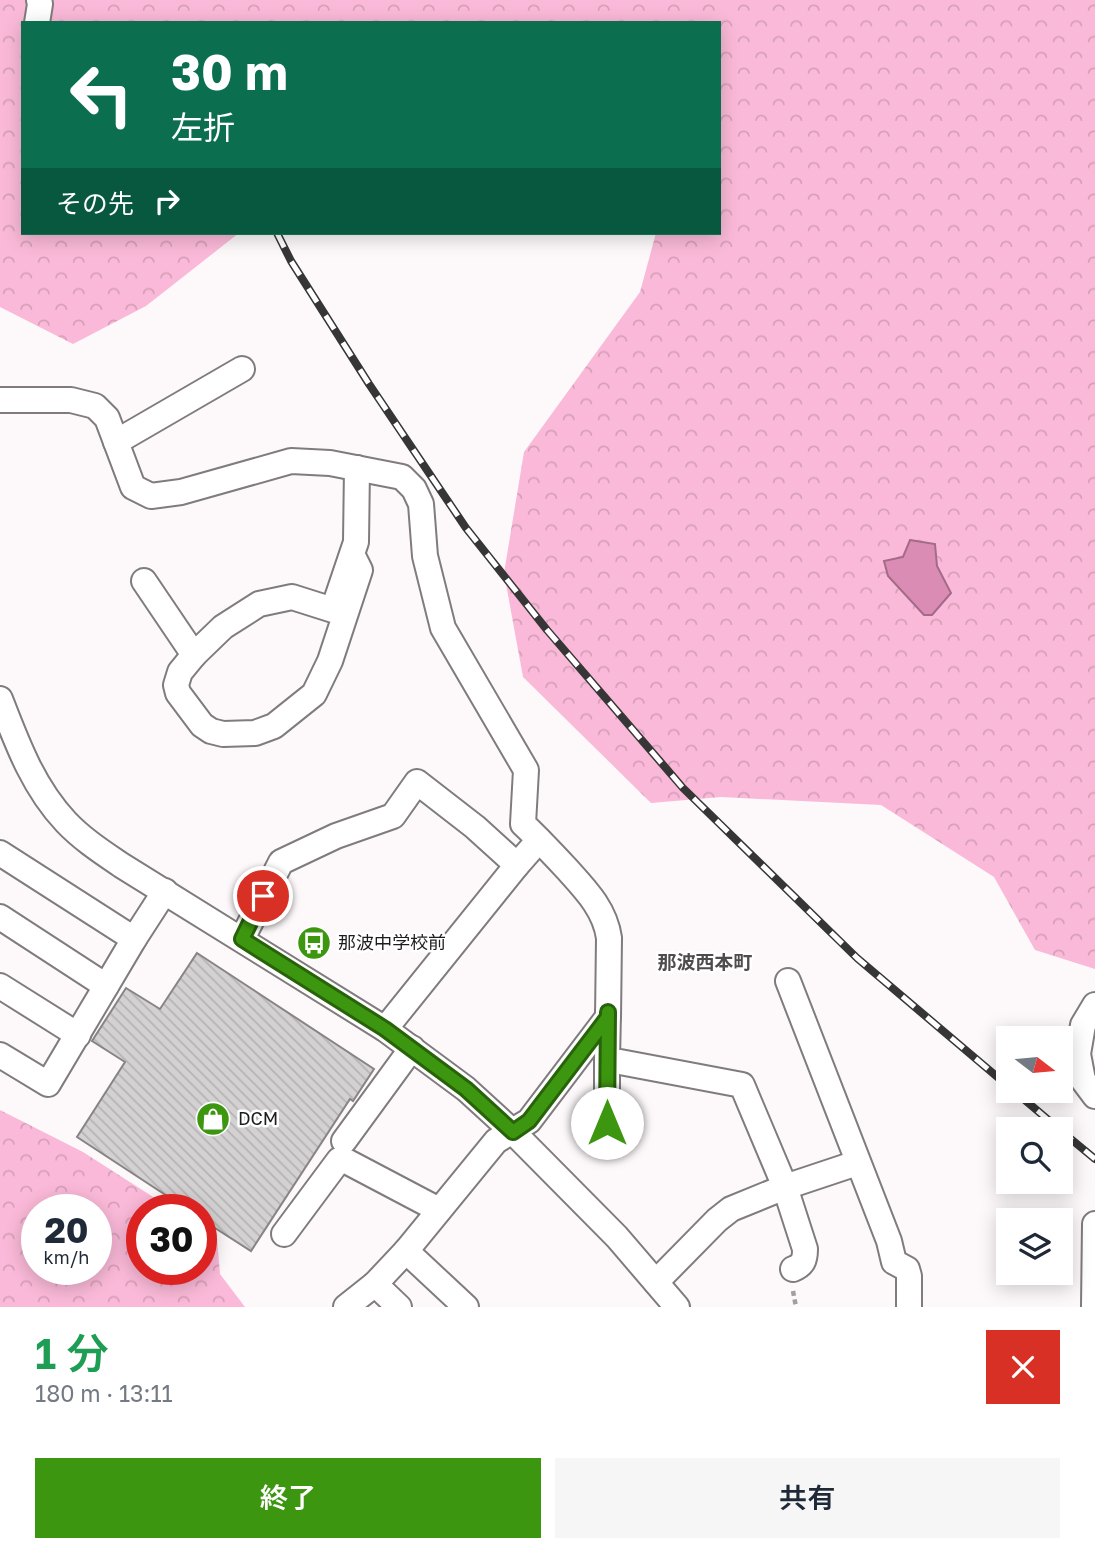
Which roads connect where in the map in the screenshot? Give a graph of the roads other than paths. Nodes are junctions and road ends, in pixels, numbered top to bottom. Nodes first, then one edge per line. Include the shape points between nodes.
1 (39, 0) edge
2 (37, 21) edge
3 (242, 369) dead end
4 (0, 400) edge
5 (116, 442) junction
6 (357, 468) junction
7 (352, 554) junction
8 (144, 581) dead end
9 (194, 655) junction
10 (0, 699) edge
11 (539, 840) junction
12 (0, 853) edge
13 (517, 865) junction
14 (164, 891) junction
15 (0, 917) edge
16 (134, 939) junction
17 (242, 939) junction
18 (788, 981) dead end
19 (0, 986) edge
20 (106, 986) junction
21 (1095, 1005) edge
22 (608, 1012) junction
23 (385, 1029) junction
24 (78, 1034) junction
25 (412, 1048) junction
26 (0, 1055) edge
27 (607, 1061) junction
28 (1091, 1084) edge
29 (607, 1123) dead end
30 (513, 1132) junction
31 (344, 1141) dead end
32 (857, 1163) junction
33 (785, 1188) junction
34 (439, 1210) junction
35 (1095, 1223) edge
36 (284, 1234) dead end
37 (406, 1251) junction
38 (793, 1269) dead end
39 (656, 1282) junction
40 (375, 1284) junction
41 (346, 1307) edge
42 (398, 1307) edge
43 (466, 1307) edge
44 (677, 1307) edge
45 (909, 1307) edge
46 (1094, 1307) edge

1 - 2 street
3 - 5 street
4 - 5 street via 71,400 95,406 107,418
5 - 6 street via 133,487 152,496 291,461
6 - 7 street
6 - 11 street via 402,477 414,489 421,504 425,556 443,628 526,770 523,824
7 - 9 street via 333,610 292,597 259,604 223,627
7 - 9 street via 360,570 330,661 314,694 274,726 254,733 223,734 202,725 176,685
8 - 9 street
10 - 14 street via 25,762 66,822 92,845
11 - 13 street
11 - 22 street via 590,895 608,927
12 - 16 street
13 - 17 street via 417,782 393,816 335,836 281,862
13 - 23 street
14 - 16 street
14 - 17 street
15 - 20 street
16 - 20 street
17 - 23 street
18 - 32 street
19 - 24 street
20 - 24 street
21 - 28 street via 1083,1025 1078,1054
22 - 27 street
22 - 30 street via 529,1121
23 - 25 street
24 - 26 street via 48,1084
25 - 30 street
25 - 31 street
27 - 29 street
27 - 33 street via 742,1085
30 - 34 street via 496,1141
30 - 39 street
32 - 33 street
32 - 45 street via 894,1262 907,1269
33 - 38 street via 805,1249 805,1260
33 - 39 street via 731,1209
34 - 36 street via 339,1160
34 - 37 street
35 - 46 street
37 - 40 street
37 - 43 street
39 - 44 street
40 - 41 street
40 - 42 street

